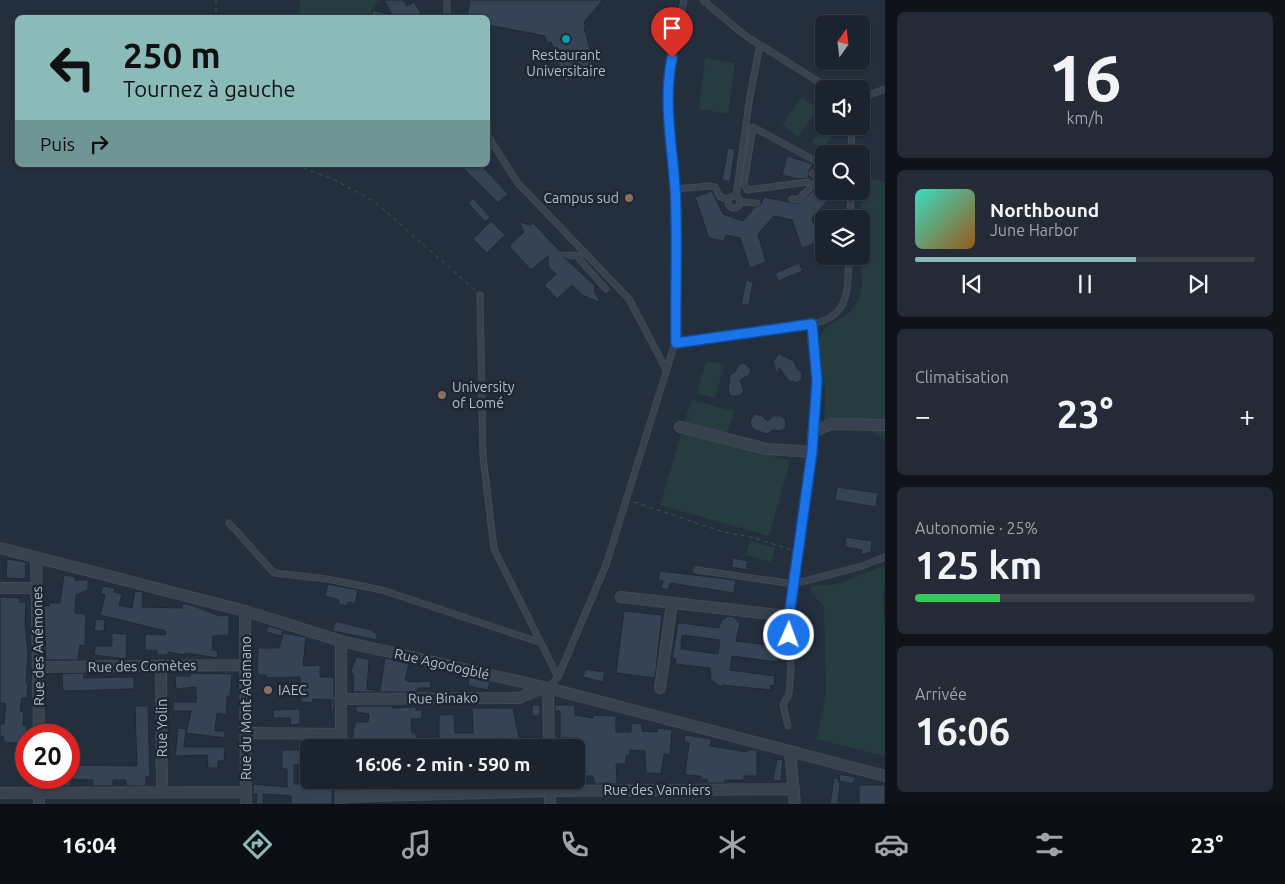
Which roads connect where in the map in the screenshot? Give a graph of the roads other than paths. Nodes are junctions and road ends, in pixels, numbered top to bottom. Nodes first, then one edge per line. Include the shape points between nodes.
1 (447, 0) edge
2 (684, 0) edge
3 (703, 0) edge
4 (447, 15) edge
5 (760, 44) junction
6 (816, 80) edge
7 (885, 89) edge
8 (870, 96) edge
9 (490, 139) edge
10 (814, 160) dead end
11 (812, 173) dead end
12 (815, 175) edge
13 (808, 182) dead end
14 (815, 183) edge
15 (675, 189) junction
16 (754, 189) junction
17 (736, 196) junction
18 (729, 199) junction
19 (792, 199) dead end
20 (740, 202) junction
21 (586, 254) junction
22 (568, 255) dead end
23 (579, 256) junction
24 (849, 265) edge
25 (606, 289) dead end
26 (480, 295) road end
27 (820, 323) junction
28 (812, 324) junction
29 (813, 340) junction
30 (676, 343) junction
31 (667, 371) junction
32 (885, 425) edge
33 (680, 427) dead end
34 (813, 432) junction
35 (812, 452) junction
36 (229, 523) dead end
37 (0, 548) edge
38 (36, 557) junction
39 (885, 557) edge
40 (697, 570) dead end
41 (794, 584) junction
42 (0, 588) edge
43 (37, 588) junction
44 (621, 597) dead end
45 (672, 603) junction
46 (246, 612) junction
47 (789, 616) junction
48 (341, 641) junction
49 (539, 642) junction
50 (161, 665) junction
51 (246, 665) junction
52 (38, 667) junction
53 (558, 677) junction
54 (546, 688) junction
55 (660, 688) dead end
56 (340, 699) junction
57 (39, 724) edge
58 (788, 726) dead end
59 (246, 732) junction
60 (341, 734) junction
61 (341, 739) edge
62 (549, 739) edge
63 (790, 751) junction
64 (885, 776) edge
65 (39, 789) edge
66 (794, 790) junction
67 (550, 791) junction
68 (162, 792) junction
69 (246, 792) junction
70 (0, 793) edge
71 (39, 793) junction
72 (341, 800) edge
73 (39, 804) edge
74 (246, 804) edge
75 (550, 804) edge
76 (795, 804) edge

1 - 4 lane
2 - 15 lane via 668,78
3 - 5 lane
5 - 6 lane
5 - 17 lane
7 - 8 lane
9 - 21 lane via 517,182
10 - 16 lane via 753,127 744,184 747,190
11 - 12 lane
13 - 16 lane
14 - 19 lane via 798,200
15 - 18 lane via 709,186 714,187 720,197
15 - 30 lane
16 - 20 lane via 755,202
17 - 18 lane
17 - 20 lane
18 - 20 lane via 733,208
21 - 23 lane
21 - 31 lane via 629,299
22 - 23 lane
23 - 25 lane
24 - 27 lane via 843,306 834,318
26 - 49 lane via 483,456 494,548
27 - 28 lane
27 - 29 lane
28 - 29 lane
28 - 30 lane
29 - 34 lane via 817,381
30 - 31 lane
31 - 53 lane via 606,565
32 - 34 street via 832,424
33 - 35 street via 767,449
34 - 35 lane
35 - 41 lane
36 - 49 lane via 274,573 382,590
37 - 38 street, Rue Agodogblé
38 - 43 street, Rue des Anémones
38 - 46 street, Rue Agodogblé
39 - 41 lane
40 - 41 lane
41 - 47 lane
42 - 43 street
43 - 52 street, Rue des Anémones
44 - 45 street
45 - 47 street
45 - 55 street
46 - 48 street, Rue Agodogblé
46 - 51 street, Rue du Mont Adamano
47 - 58 lane via 791,668 789,694 783,705
48 - 54 street, Rue Agodogblé
48 - 56 street
49 - 53 lane
50 - 51 street, Rue des Comètes
50 - 52 street, Rue des Comètes
50 - 68 street, Rue Yolin
51 - 59 street, Rue du Mont Adamano
52 - 57 street, Rue des Anémones
53 - 54 lane
54 - 56 street, Rue Binako via 519,698
54 - 62 street
54 - 63 street, Rue Agodogblé
56 - 60 street
59 - 60 street
59 - 69 street, Rue du Mont Adamano
60 - 61 street
63 - 64 street, Rue Agodogblé
63 - 66 street
65 - 71 street
66 - 67 street, Rue des Vanniers
66 - 76 street
67 - 72 street, Rue des Vanniers
67 - 75 street
68 - 69 street
68 - 71 street
69 - 74 street, Rue du Mont Adamano
70 - 71 street
71 - 73 street

